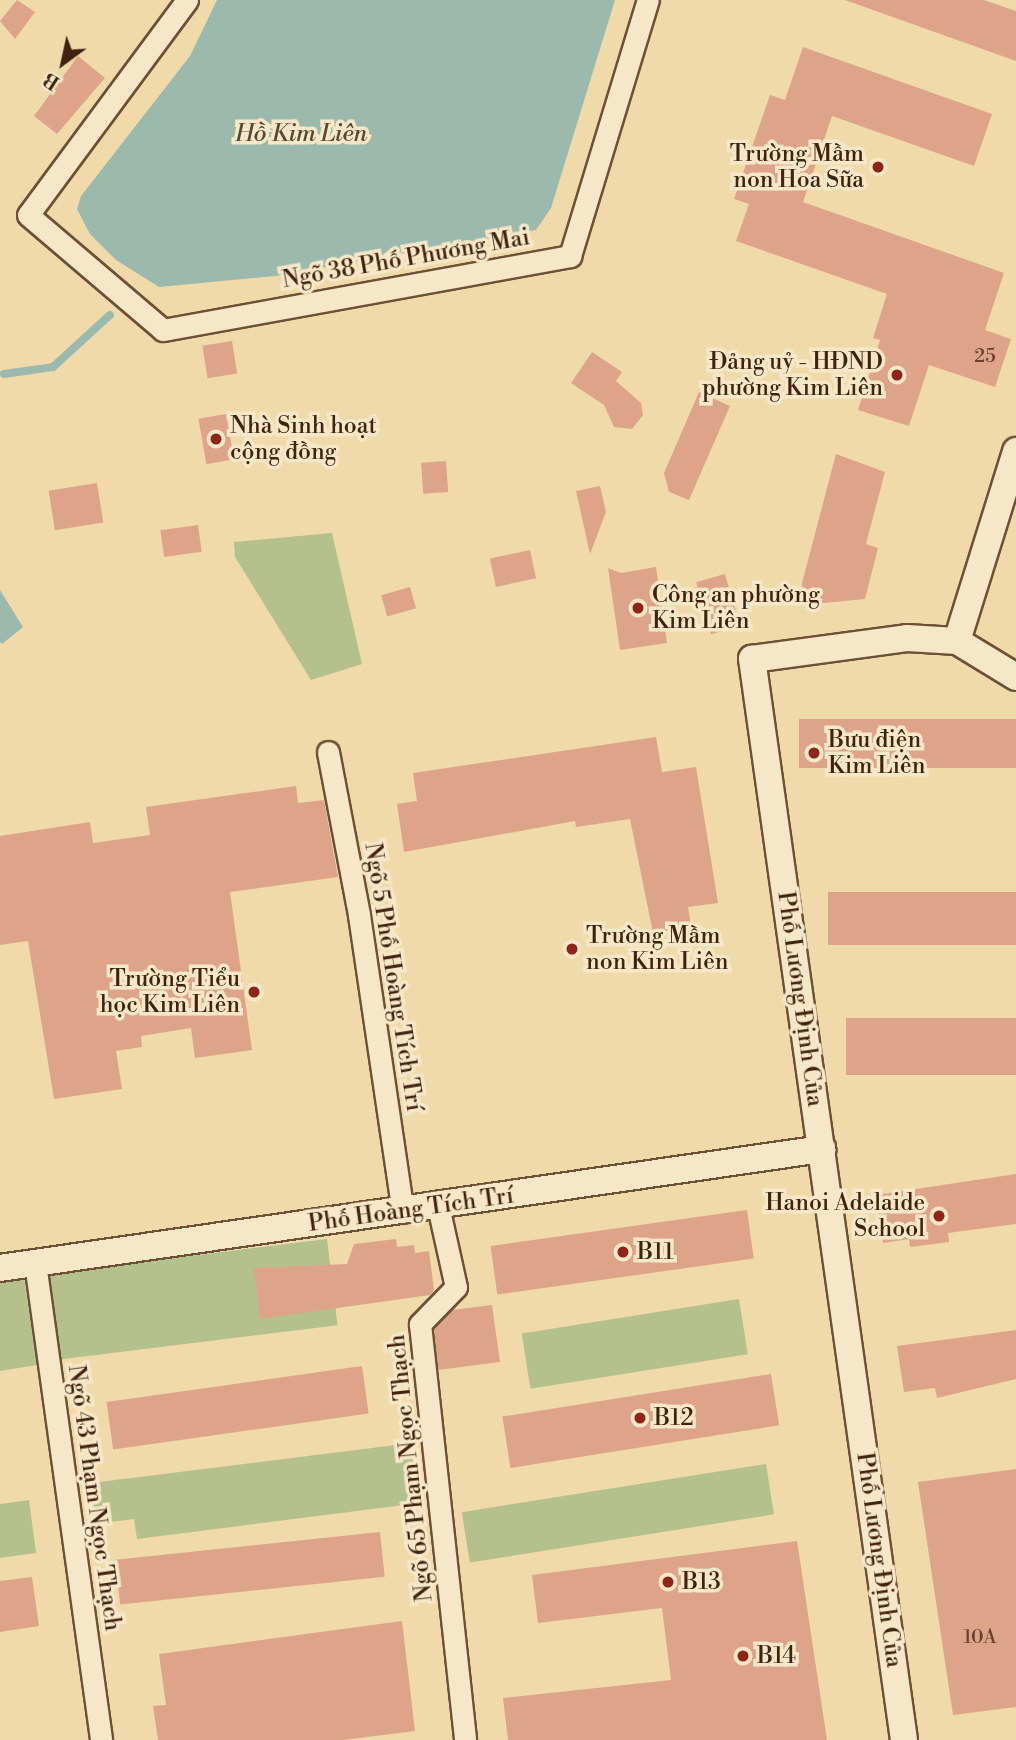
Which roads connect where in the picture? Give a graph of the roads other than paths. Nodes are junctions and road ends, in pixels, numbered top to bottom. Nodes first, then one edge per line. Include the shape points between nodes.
1 (187, 0) edge
2 (648, 0) edge
3 (1016, 451) edge
4 (957, 641) junction
5 (1016, 677) edge
6 (328, 752) dead end
7 (822, 1149) junction
8 (438, 1206) junction
9 (403, 1212) junction
10 (35, 1263) junction
11 (0, 1268) edge
12 (101, 1740) edge
13 (465, 1740) edge
14 (904, 1740) edge

1 - 2 street, Ngõ 38 Phố Phương Mai via 28,215 163,330 570,256
3 - 4 street
4 - 5 street
4 - 7 street, Phố Lương Định Của via 907,638 752,659
6 - 9 street, Ngõ 5 Phố Hoàng Tích Trí via 359,915
7 - 8 street, Phố Hoàng Tích Trí
7 - 14 street, Phố Lương Định Của
8 - 9 street, Phố Hoàng Tích Trí
8 - 13 street, Ngõ 65 Phạm Ngọc Thạch via 456,1287 420,1324
9 - 10 street, Phố Hoàng Tích Trí
10 - 11 street, Phố Hoàng Tích Trí
10 - 12 street, Ngõ 43 Phạm Ngọc Thạch

